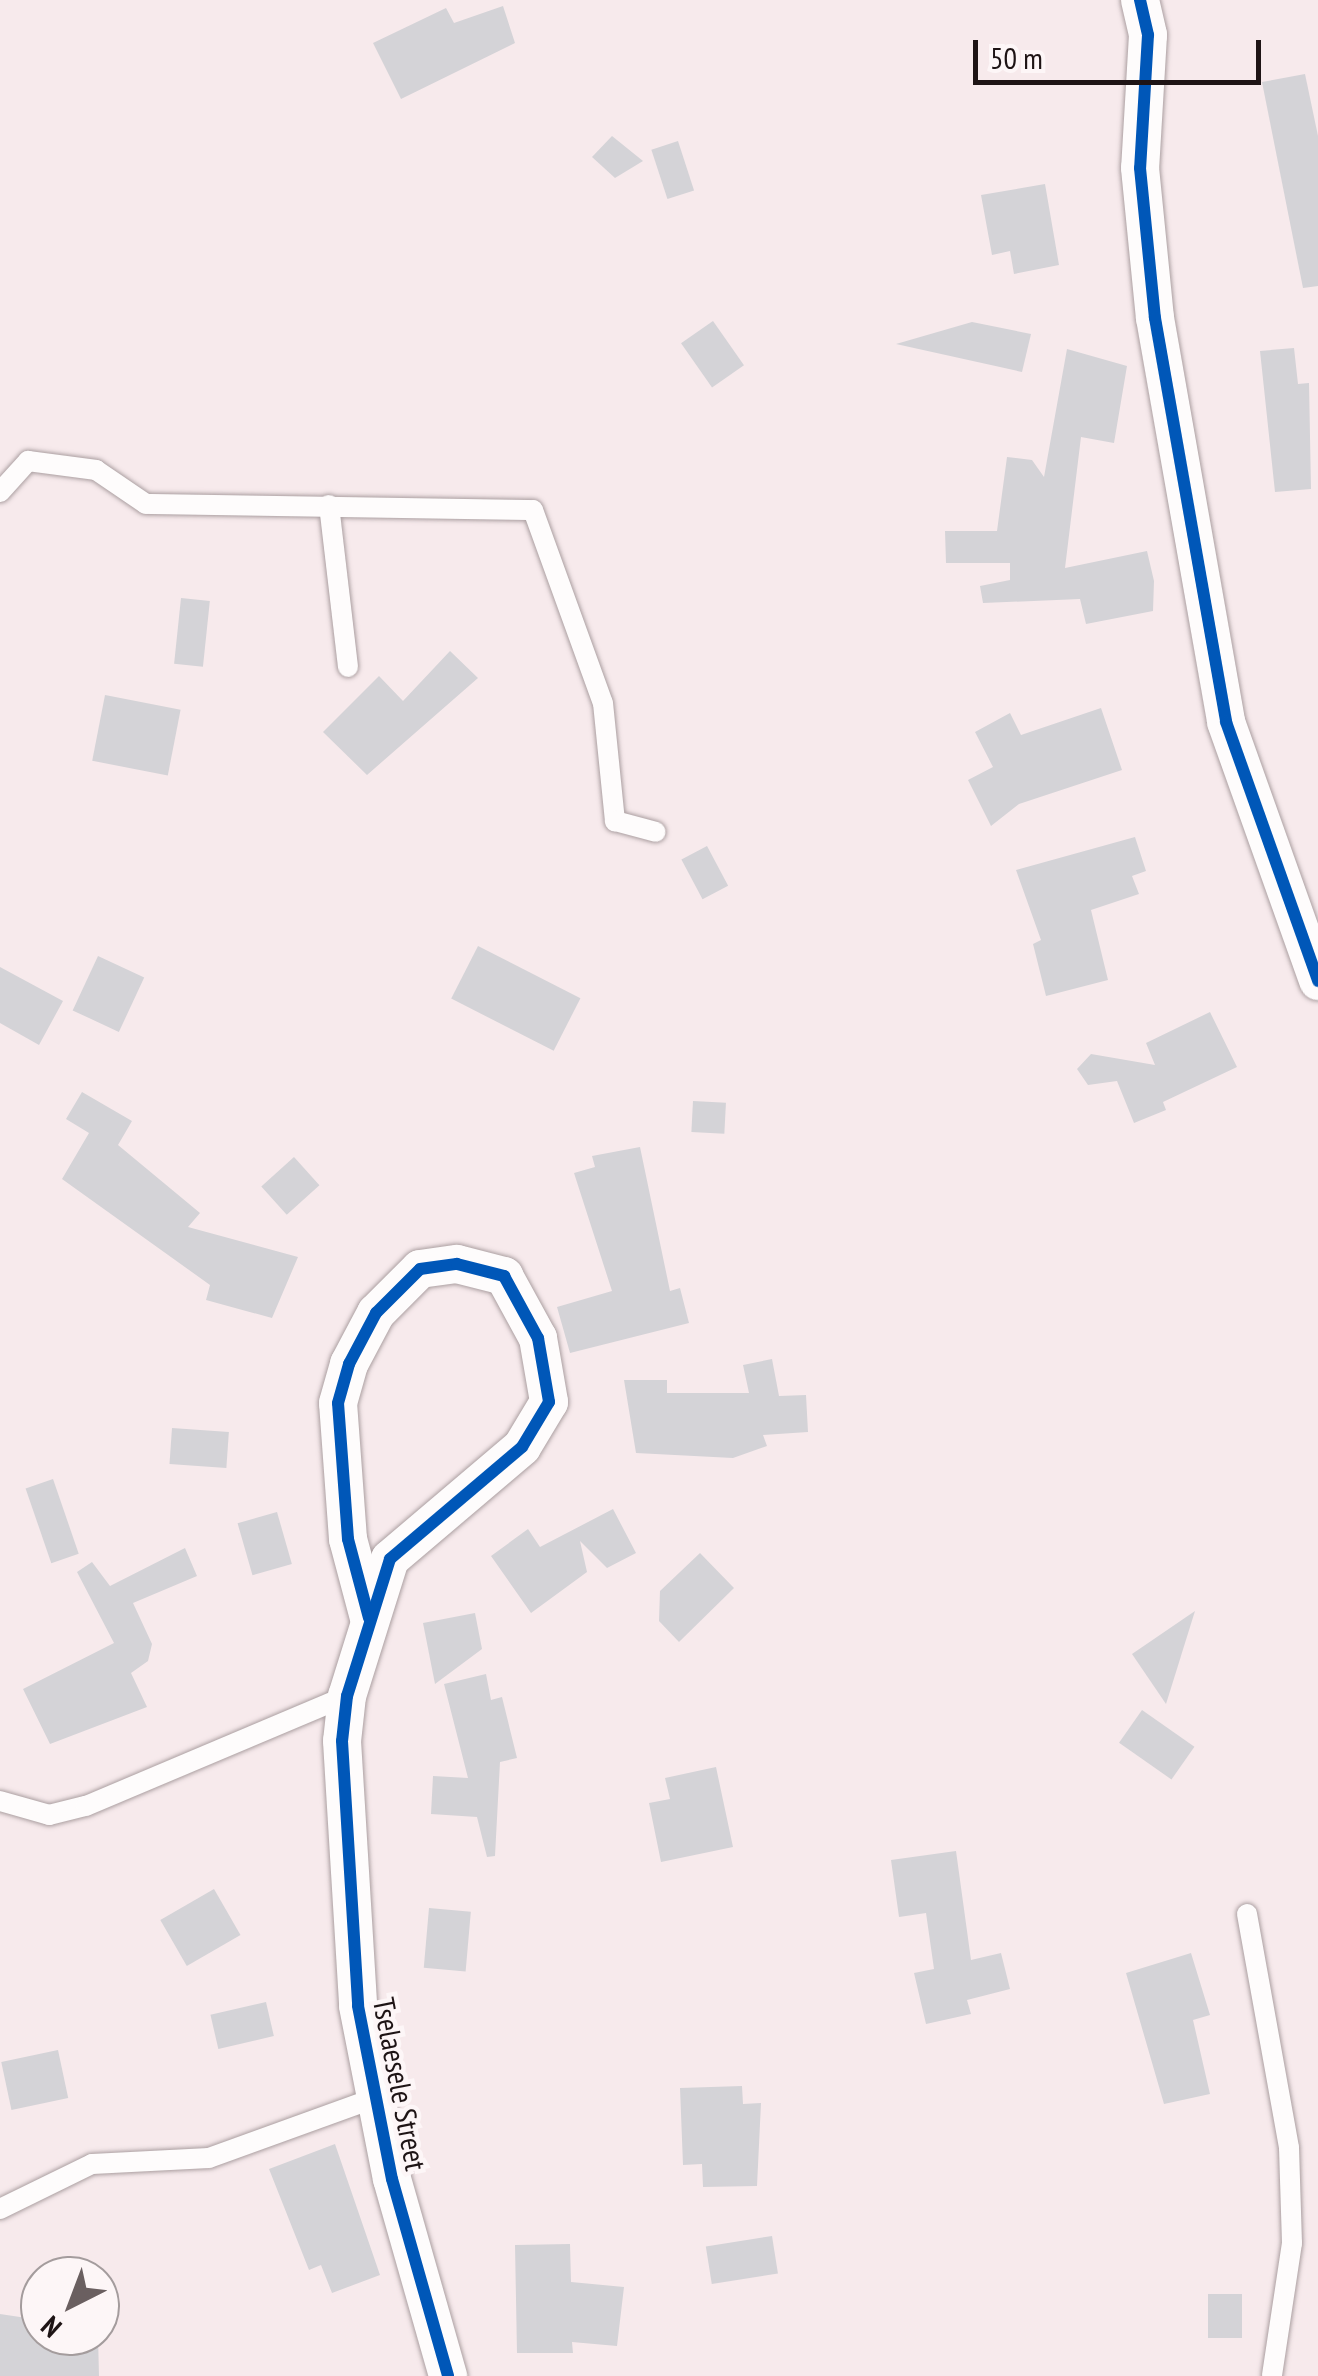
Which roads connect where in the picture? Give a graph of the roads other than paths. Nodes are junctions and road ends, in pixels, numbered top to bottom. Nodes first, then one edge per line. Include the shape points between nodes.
1 (1140, 0) edge
2 (0, 492) edge
3 (329, 506) junction
4 (348, 667) dead end
5 (656, 832) dead end
6 (1318, 981) edge
7 (369, 1618) junction
8 (347, 1696) junction
9 (0, 1801) edge
10 (1247, 1914) dead end
11 (375, 2098) junction
12 (0, 2209) edge
13 (448, 2376) edge
14 (1272, 2376) edge

1 - 6 street via 1148,35 1140,168 1155,318 1226,722
2 - 3 lane via 28,461 96,470 146,504
3 - 4 lane
3 - 5 lane via 533,510 604,702 615,821
7 - 7 street, Tselaesele Street via 390,1559 522,1446 549,1402 538,1338 504,1276 456,1264 420,1269 376,1313 349,1364 338,1403 347,1522
7 - 8 street, Tselaesele Street
8 - 9 lane via 86,1806 49,1815
8 - 11 street, Tselaesele Street via 346,1922
10 - 14 lane via 1289,2148 1292,2242
11 - 12 lane via 209,2158 92,2164
11 - 13 street, Tselaesele Street

